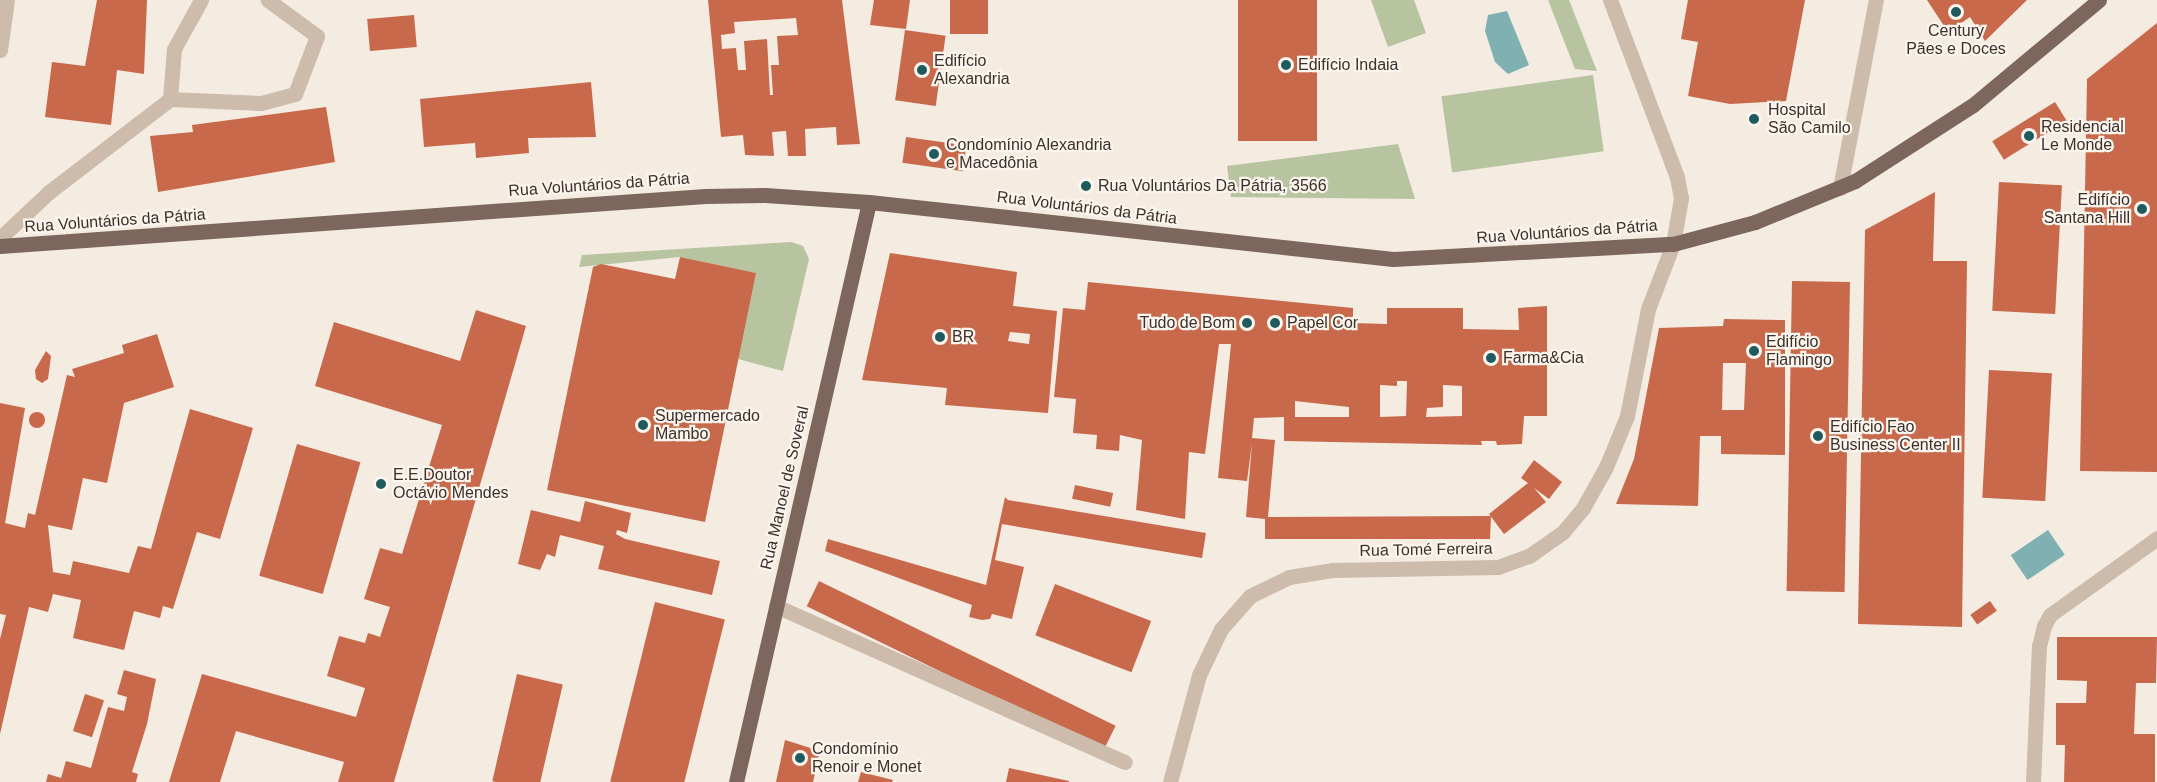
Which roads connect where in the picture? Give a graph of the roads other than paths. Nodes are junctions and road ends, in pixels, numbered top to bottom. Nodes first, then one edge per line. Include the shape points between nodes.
1 (7, 0) edge
2 (201, 0) edge
3 (268, 0) edge
4 (1610, 0) edge
5 (1876, 0) edge
6 (2099, 0) edge
7 (0, 51) edge
8 (170, 99) junction
9 (1840, 188) junction
10 (869, 202) junction
11 (0, 238) edge
12 (1672, 244) junction
13 (0, 246) edge
14 (2157, 538) edge
15 (776, 606) junction
16 (1125, 762) dead end
17 (736, 782) edge
18 (1170, 782) edge
19 (2033, 782) edge

1 - 7 street
2 - 8 street via 174,49
3 - 8 street via 317,36 295,94 261,104
4 - 12 street, Rua Tomé Ferreira via 1677,177 1680,216
5 - 9 street
6 - 9 main road, Rua Voluntários da Pátria via 1973,105
8 - 11 street via 49,192
9 - 12 main road, Rua Voluntários da Pátria via 1755,222
10 - 12 main road, Rua Voluntários da Pátria via 1393,259
10 - 13 main road, Rua Voluntários da Pátria via 705,196
10 - 15 main road, Rua Manoel de Soveral
12 - 18 street, Rua Tomé Ferreira via 1648,309 1627,416 1606,467 1583,508 1563,532 1529,555 1498,567 1333,570 1289,577 1250,596 1221,629 1198,675
14 - 19 street via 2050,615 2039,646
15 - 16 street
15 - 17 main road, Rua Manoel de Soveral

